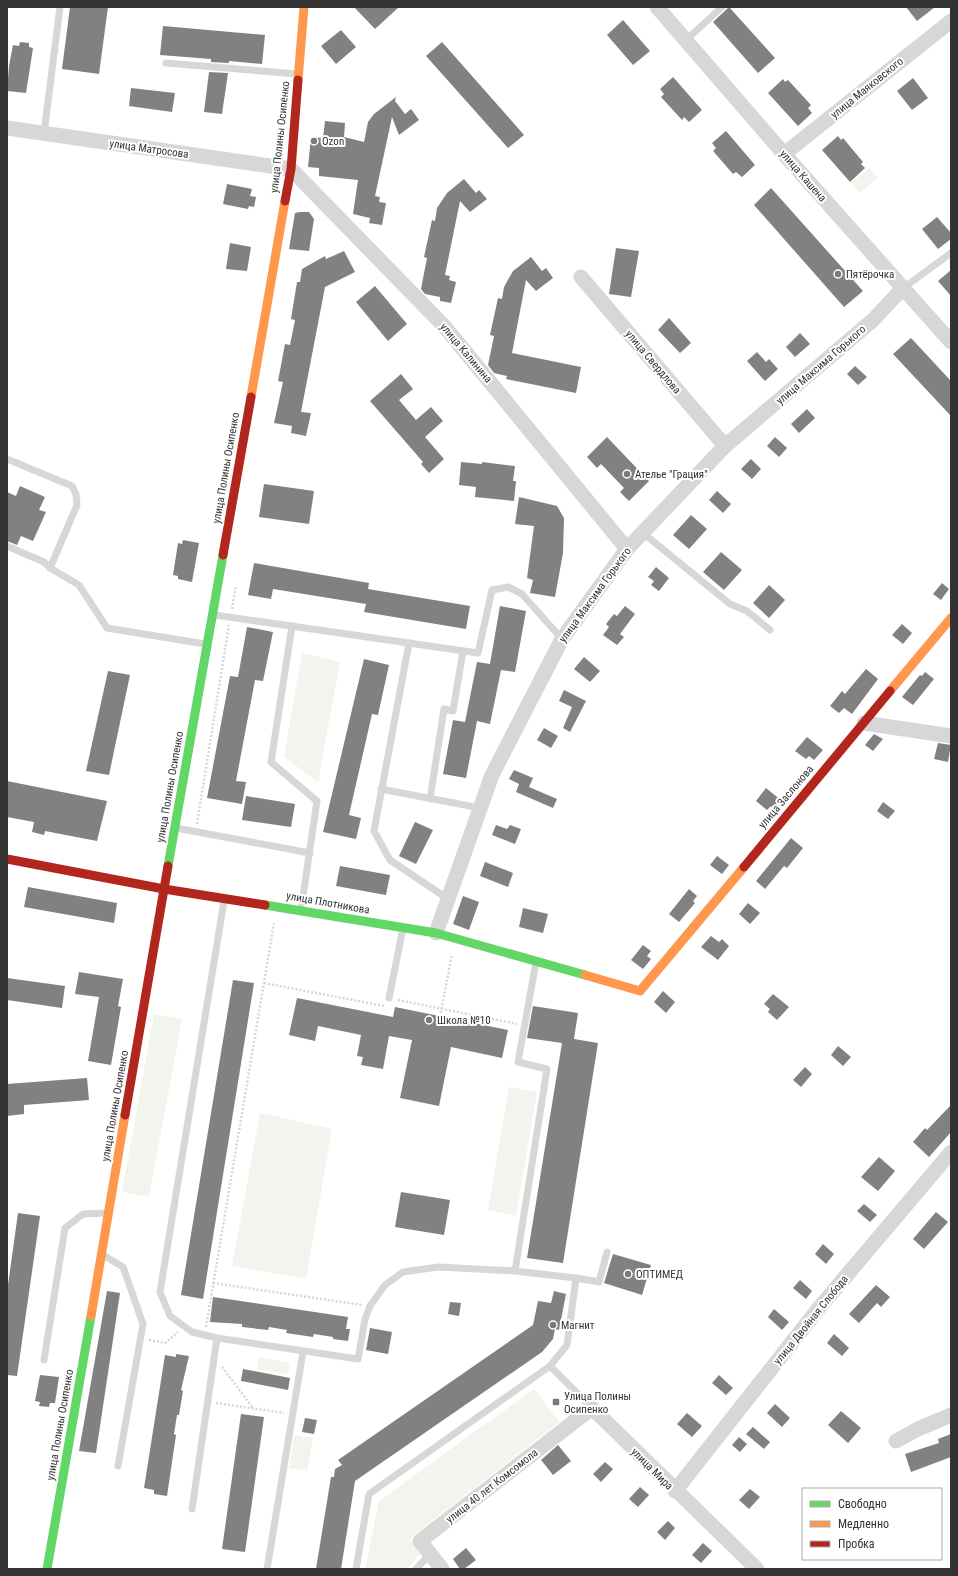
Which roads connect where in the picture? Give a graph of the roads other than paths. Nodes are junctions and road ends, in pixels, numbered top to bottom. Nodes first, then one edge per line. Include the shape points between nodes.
1 (60, 7) edge
2 (304, 7) edge
3 (657, 7) edge
4 (722, 7) edge
5 (951, 21) edge
6 (686, 40) junction
7 (166, 64) dead end
8 (298, 74) junction
9 (7, 128) edge
10 (44, 133) junction
11 (784, 154) junction
12 (291, 169) junction
13 (951, 253) edge
14 (581, 277) dead end
15 (902, 289) junction
16 (951, 342) edge
17 (725, 446) junction
18 (7, 459) edge
19 (643, 533) junction
20 (7, 546) edge
21 (627, 549) junction
22 (50, 568) junction
23 (212, 615) junction
24 (951, 618) edge
25 (292, 626) junction
26 (770, 630) dead end
27 (562, 639) junction
28 (409, 643) junction
29 (207, 644) junction
30 (463, 651) junction
31 (864, 723) junction
32 (951, 736) edge
33 (382, 789) junction
34 (430, 799) junction
35 (480, 808) junction
36 (175, 828) junction
37 (310, 853) junction
38 (7, 859) edge
39 (164, 890) junction
40 (225, 899) junction
41 (448, 899) junction
42 (301, 910) junction
43 (403, 928) junction
44 (436, 933) junction
45 (536, 960) junction
46 (640, 991) joint
47 (389, 998) road end
48 (951, 1152) edge
49 (108, 1213) junction
50 (607, 1252) dead end
51 (101, 1254) junction
52 (515, 1271) junction
53 (576, 1278) junction
54 (217, 1338) junction
55 (304, 1352) junction
56 (44, 1360) dead end
57 (550, 1366) junction
58 (592, 1408) junction
59 (951, 1415) edge
60 (896, 1441) dead end
61 (118, 1466) dead end
62 (675, 1491) junction
63 (192, 1509) dead end
64 (430, 1554) junction
65 (47, 1569) edge
66 (267, 1569) edge
67 (356, 1569) edge
68 (416, 1569) edge
69 (442, 1569) edge
70 (757, 1569) edge

1 - 10 lane
2 - 8 street, улица Полины Осипенко
3 - 6 street, улица Кашена
4 - 6 lane
5 - 11 street, улица Маяковского
6 - 11 street, улица Кашена
7 - 8 lane
8 - 12 street, улица Полины Осипенко
9 - 10 street, улица Матросова
10 - 12 street, улица Матросова
11 - 15 street, улица Кашена
12 - 21 street, улица Калинина via 444,326
12 - 23 street, улица Полины Осипенко
13 - 15 lane, улица Максима Горького
14 - 17 street, улица Свердлова
15 - 16 street, улица Кашена
15 - 17 street, улица Максима Горького via 873,320
17 - 19 street, улица Максима Горького
18 - 22 lane via 72,486 76,494 77,505
19 - 21 street, улица Максима Горького
19 - 26 lane via 730,604 747,611
20 - 22 lane via 44,562
21 - 27 street, улица Максима Горького
22 - 29 lane via 79,585 107,628
23 - 25 lane
23 - 29 street, улица Полины Осипенко
24 - 31 street, улица Заслонова
25 - 28 lane
25 - 37 lane via 271,762 317,801
27 - 30 lane via 522,594 508,587 492,590 478,653
27 - 35 street, улица Максима Горького via 492,775
28 - 30 lane
28 - 33 lane
29 - 36 street, улица Полины Осипенко
30 - 34 lane via 453,711 444,709
31 - 32 street
31 - 46 street, улица Заслонова
33 - 34 lane
33 - 41 lane via 374,830 390,860
34 - 35 lane
35 - 41 street, улица Максима Горького
36 - 37 lane
36 - 39 street, улица Полины Осипенко
37 - 42 lane
38 - 39 street, улица Плотникова
39 - 40 street, улица Плотникова
39 - 49 street, улица Полины Осипенко
40 - 42 street, улица Плотникова
40 - 54 lane via 160,1292 170,1316 192,1332
41 - 44 street, улица Максима Горького
42 - 43 street, улица Плотникова
43 - 44 street, улица Плотникова
43 - 47 lane
44 - 45 street, улица Плотникова
45 - 46 street, улица Плотникова
45 - 52 lane via 518,1062 547,1069
48 - 62 street, улица Двойная Слобода via 819,1308
49 - 51 street, улица Полины Осипенко
49 - 56 lane via 84,1214 65,1228
50 - 53 lane via 599,1282
51 - 61 lane via 123,1267 143,1324
51 - 65 street, улица Полины Осипенко
52 - 53 lane
52 - 55 lane via 438,1267 403,1272 385,1285 370,1306 358,1359
53 - 57 lane via 567,1345
54 - 55 lane
54 - 63 lane
55 - 66 lane
57 - 58 lane, улица Мира
57 - 67 lane via 369,1494
58 - 62 street, улица Мира
58 - 64 street, улица 40 лет Комсомола via 420,1541
59 - 60 street
62 - 70 street, улица Мира
64 - 68 lane
64 - 69 street, улица 40 лет Комсомола

